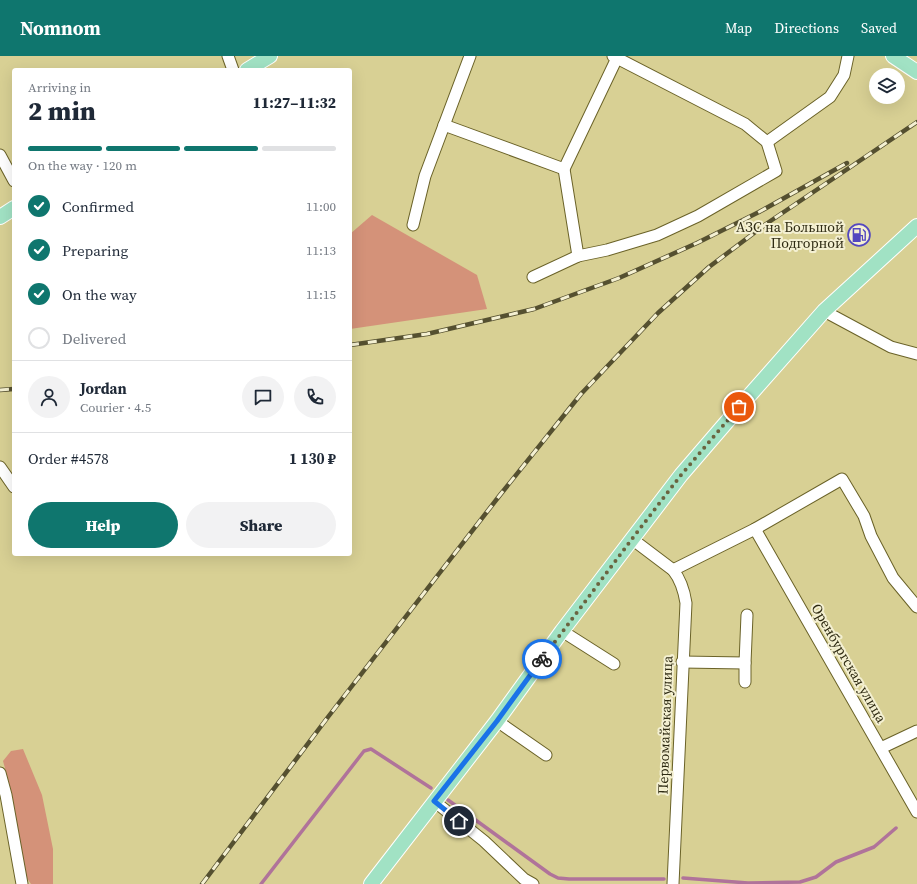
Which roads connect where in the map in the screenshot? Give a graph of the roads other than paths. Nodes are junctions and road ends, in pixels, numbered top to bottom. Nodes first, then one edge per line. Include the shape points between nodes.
1 (228, 56) edge
2 (270, 56) edge
3 (470, 56) edge
4 (848, 56) edge
5 (893, 56) edge
6 (615, 57) edge
7 (232, 68) edge
8 (250, 68) edge
9 (917, 72) edge
10 (444, 125) junction
11 (767, 142) junction
12 (0, 155) edge
13 (564, 169) junction
14 (12, 177) edge
15 (12, 209) edge
16 (0, 217) edge
17 (413, 225) dead end
18 (917, 226) edge
19 (578, 256) junction
20 (533, 277) dead end
21 (824, 311) junction
22 (917, 354) edge
23 (0, 467) edge
24 (12, 484) edge
25 (754, 529) junction
26 (632, 539) junction
27 (673, 570) junction
28 (917, 607) edge
29 (747, 615) dead end
30 (562, 631) junction
31 (682, 662) junction
32 (745, 663) junction
33 (614, 664) dead end
34 (745, 682) dead end
35 (497, 721) junction
36 (917, 730) edge
37 (880, 748) junction
38 (546, 755) dead end
39 (0, 773) edge
40 (434, 801) junction
41 (917, 812) edge
42 (22, 884) edge
43 (371, 884) edge
44 (533, 884) edge
45 (673, 884) edge

1 - 7 street
2 - 8 main road
3 - 10 street
4 - 11 street via 844,75 830,97
5 - 9 main road
6 - 11 street via 745,124
6 - 13 street
10 - 13 street
10 - 17 street via 424,176
11 - 19 street via 776,172 698,216 657,235
12 - 14 street
13 - 19 street
15 - 16 main road
18 - 21 main road
19 - 20 street
21 - 22 street via 891,346
21 - 26 main road via 681,475
23 - 24 street
25 - 27 street
25 - 28 street via 842,479 864,516 871,536 894,578
25 - 37 street, Оренбургская улица
26 - 27 street
26 - 30 main road
27 - 31 street, Первомайская улица via 682,585 686,603
29 - 32 street
30 - 33 street
30 - 35 main road
31 - 32 street
31 - 45 street, Первомайская улица
32 - 34 street
35 - 38 street
35 - 40 main road
36 - 37 street
37 - 41 street, Оренбургская улица
39 - 42 street
40 - 43 main road
40 - 44 street via 484,840 524,879

